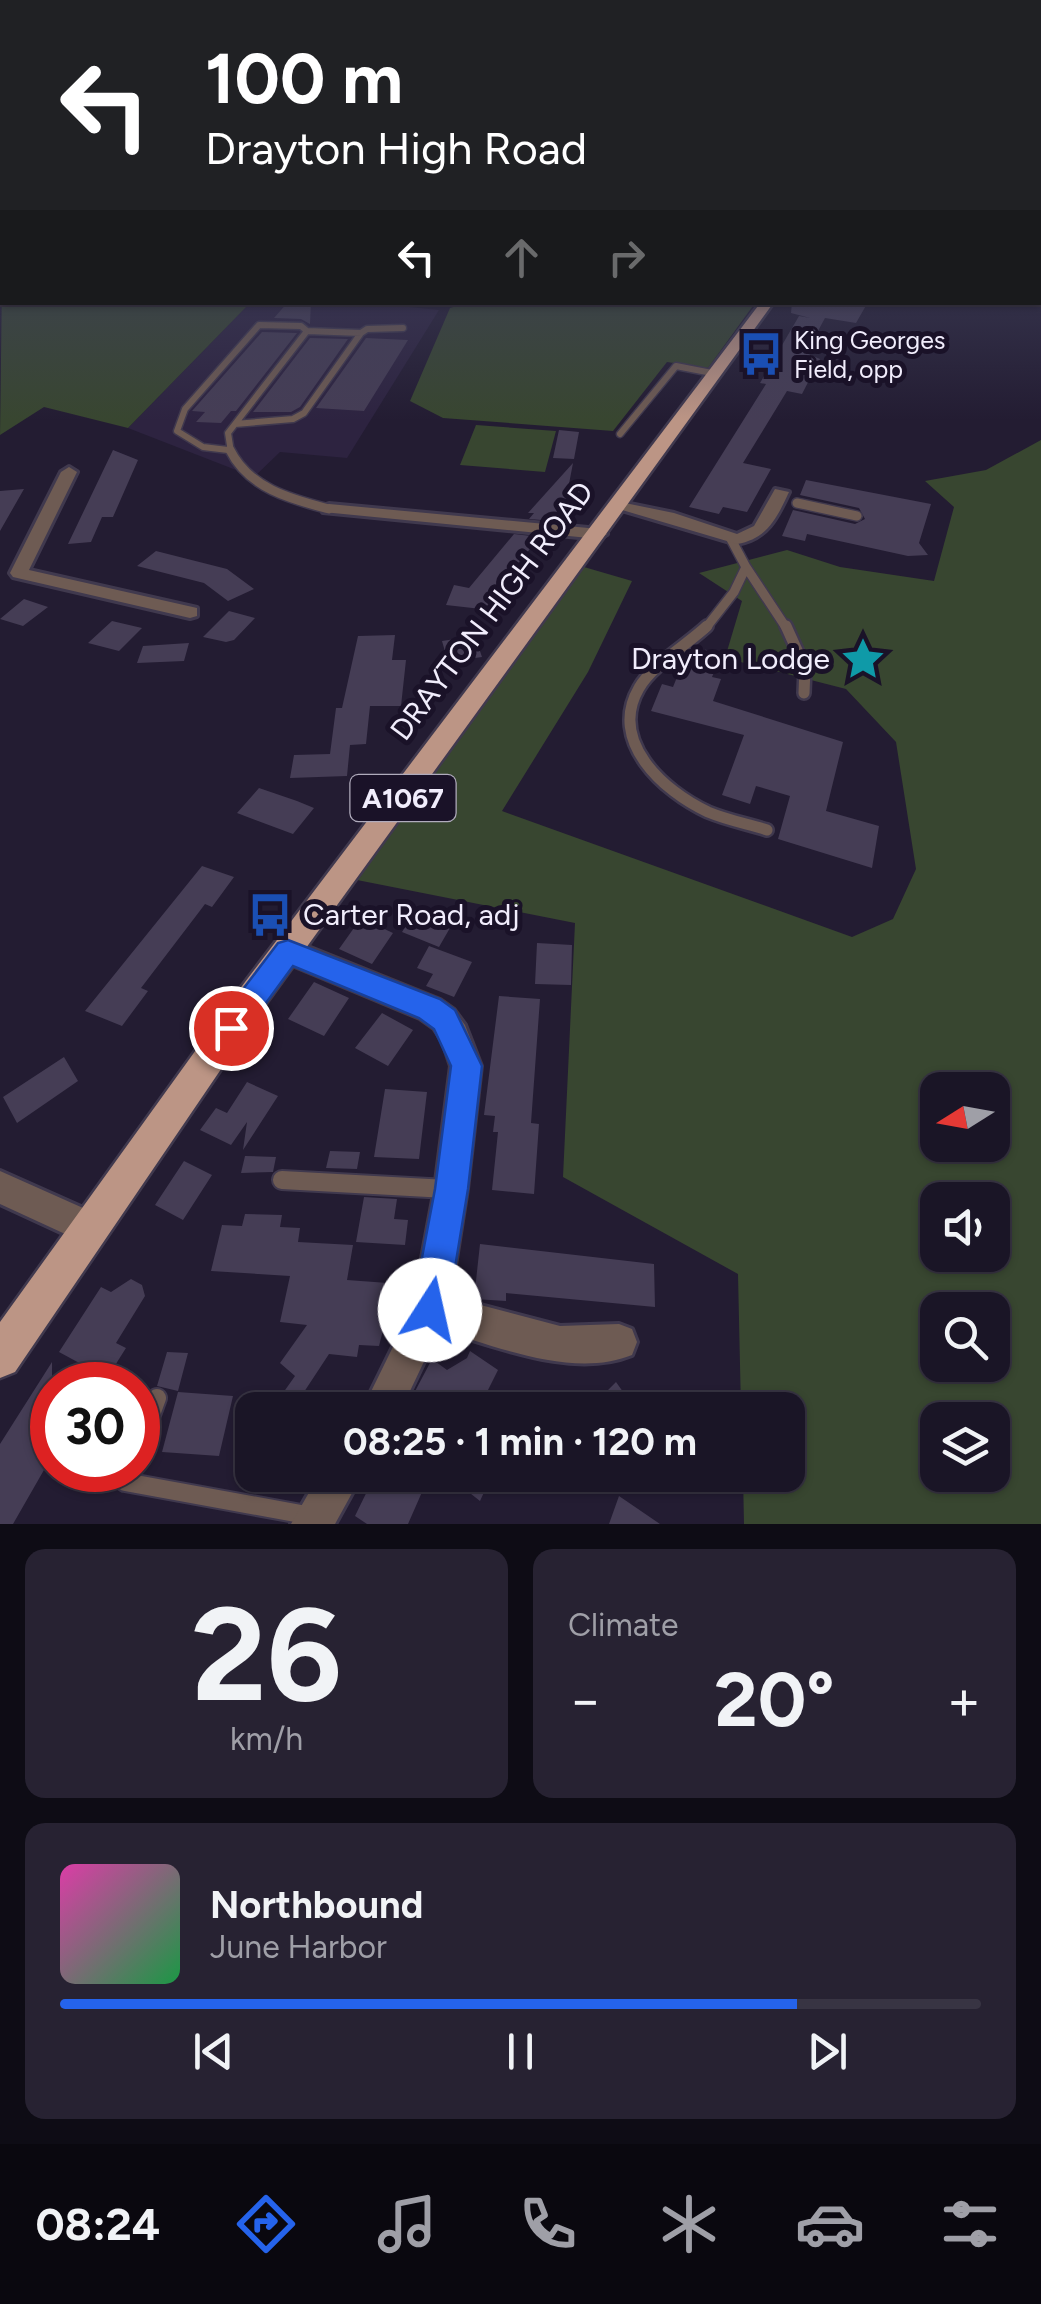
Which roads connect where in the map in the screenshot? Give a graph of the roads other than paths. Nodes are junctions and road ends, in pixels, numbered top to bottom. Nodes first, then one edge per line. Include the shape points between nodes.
1 (766, 305) edge
2 (403, 328) dead end
3 (307, 331) junction
4 (362, 334) junction
5 (717, 374) junction
6 (234, 424) junction
7 (620, 434) dead end
8 (228, 450) junction
9 (69, 472) dead end
10 (797, 503) joint
11 (620, 507) junction
12 (329, 509) joint
13 (857, 516) dead end
14 (600, 534) junction
15 (731, 539) junction
16 (746, 567) junction
17 (19, 573) junction
18 (0, 585) edge
19 (190, 612) dead end
20 (804, 694) dead end
21 (767, 830) dead end
22 (288, 952) junction
23 (282, 1180) dead end
24 (0, 1187) edge
25 (451, 1189) junction
26 (89, 1228) junction
27 (430, 1310) junction
28 (619, 1342) dead end
29 (0, 1357) edge
30 (391, 1392) edge
31 (160, 1489) edge
32 (331, 1492) edge
33 (314, 1520) edge

1 - 5 main road, DRAYTON HIGH ROAD / A1067
2 - 4 lane
3 - 4 lane
3 - 6 lane
3 - 8 lane via 259,325 185,409 177,432
4 - 6 lane via 304,413
5 - 7 lane via 676,366
5 - 11 main road, DRAYTON HIGH ROAD / A1067
6 - 8 lane
8 - 12 lane via 266,488
9 - 17 street
10 - 13 lane
10 - 15 street via 780,495 760,532
11 - 14 main road, DRAYTON HIGH ROAD / A1067
11 - 15 street
12 - 14 street
14 - 22 main road, DRAYTON HIGH ROAD / A1067
15 - 16 lane
16 - 20 lane via 793,637 805,668
16 - 21 lane via 719,612 638,688 628,721 634,746 659,782 704,810
17 - 18 street
17 - 19 street
22 - 25 street via 444,1019 466,1066
22 - 26 main road, DRAYTON HIGH ROAD / A1067
23 - 25 lane
24 - 26 street
25 - 27 street
26 - 29 main road, DRAYTON HIGH ROAD / A1067
27 - 28 street via 560,1344
27 - 30 street
31 - 33 lane
32 - 33 street

